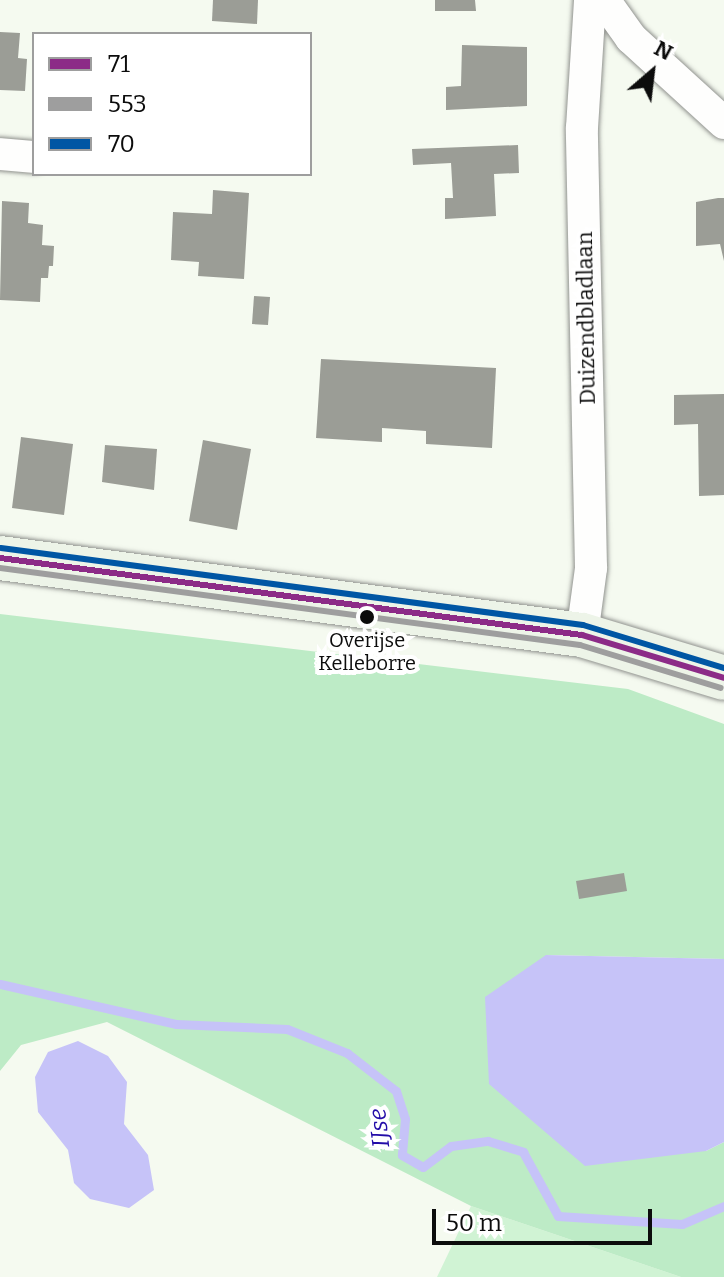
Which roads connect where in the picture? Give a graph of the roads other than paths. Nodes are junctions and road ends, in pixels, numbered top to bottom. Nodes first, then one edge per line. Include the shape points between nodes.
1 (590, 0) edge
2 (604, 0) edge
3 (724, 123) edge
4 (0, 154) edge
5 (32, 157) edge
6 (0, 558) edge
7 (582, 635) junction
8 (724, 678) edge

1 - 7 street, Duizendbladlaan via 582,128 591,568
2 - 3 street via 631,38
4 - 5 street
6 - 7 main road
7 - 8 main road

